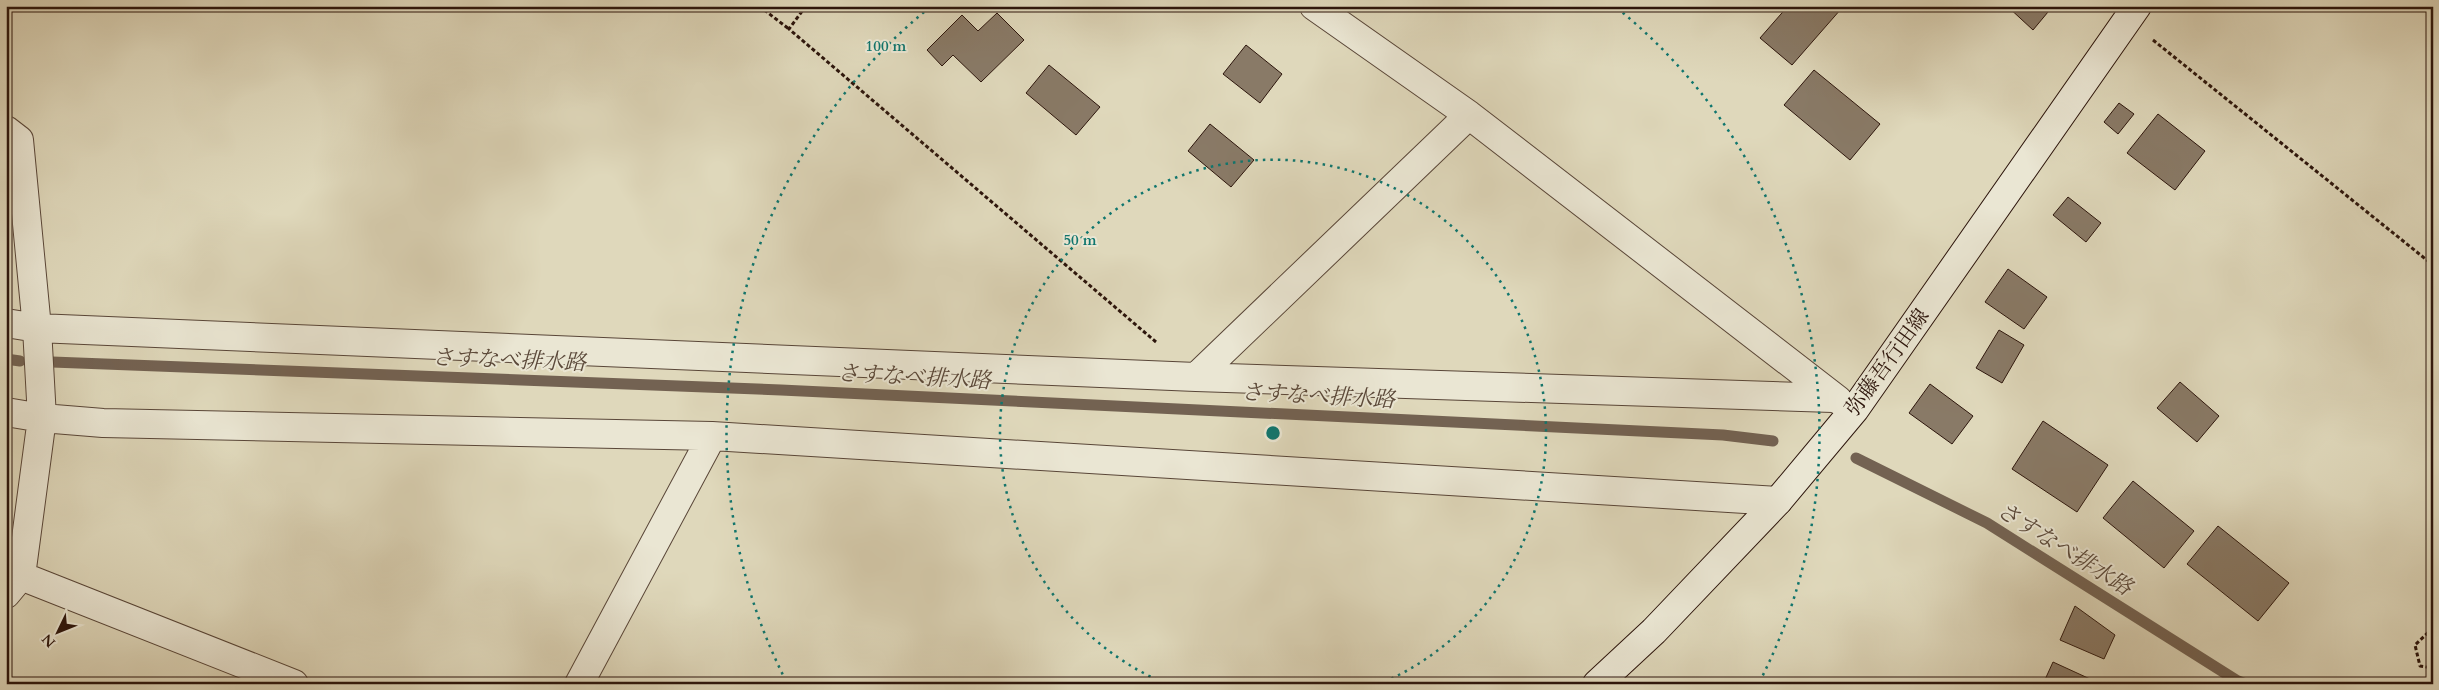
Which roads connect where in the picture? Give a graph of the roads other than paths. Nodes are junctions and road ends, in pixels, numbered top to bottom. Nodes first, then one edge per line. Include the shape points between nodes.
1 (1314, 6) edge
2 (2132, 13) edge
3 (1470, 115) junction
4 (6, 130) edge
5 (6, 323) edge
6 (37, 328) junction
7 (1196, 377) junction
8 (1844, 403) junction
9 (6, 412) edge
10 (42, 418) junction
11 (712, 436) junction
12 (1778, 501) junction
13 (14, 585) edge
14 (294, 684) edge
15 (578, 684) edge
16 (1596, 684) edge

1 - 3 street
2 - 8 street, 弥藤吾行田線
3 - 7 street
3 - 8 street
4 - 6 street via 19,140
5 - 6 street
6 - 7 street
6 - 10 street
7 - 8 street
8 - 12 street, 弥藤吾行田線
9 - 10 street
10 - 11 street via 103,423
10 - 13 street
11 - 12 street
11 - 15 street
12 - 16 street, 弥藤吾行田線 via 1654,631
13 - 14 street

